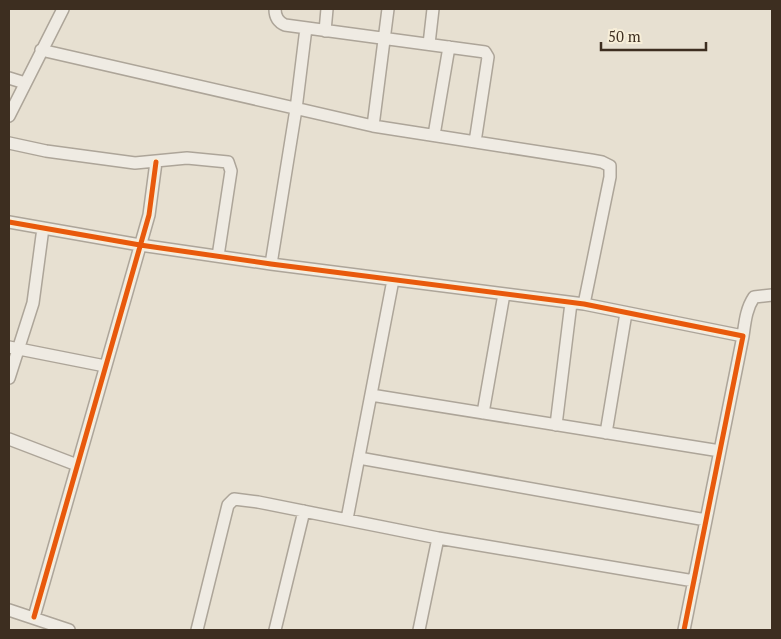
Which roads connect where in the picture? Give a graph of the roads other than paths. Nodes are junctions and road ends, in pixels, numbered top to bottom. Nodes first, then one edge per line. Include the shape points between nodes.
1 (64, 9) edge
2 (275, 9) edge
3 (328, 9) edge
4 (388, 9) edge
5 (433, 9) edge
6 (306, 28) junction
7 (325, 31) junction
8 (384, 39) junction
9 (429, 44) junction
10 (449, 47) junction
11 (41, 50) junction
12 (9, 78) edge
13 (25, 83) junction
14 (296, 109) junction
15 (9, 116) edge
16 (373, 126) junction
17 (434, 135) junction
18 (475, 142) junction
19 (9, 144) edge
20 (156, 162) junction
21 (9, 222) edge
22 (43, 228) junction
23 (140, 245) junction
24 (218, 256) junction
25 (271, 264) junction
26 (393, 280) junction
27 (504, 294) junction
28 (772, 295) edge
29 (571, 303) junction
30 (584, 304) junction
31 (626, 313) junction
32 (743, 336) junction
33 (13, 348) edge
34 (105, 366) junction
35 (9, 378) edge
36 (371, 395) junction
37 (483, 413) junction
38 (556, 425) junction
39 (606, 433) junction
40 (9, 439) edge
41 (720, 451) junction
42 (359, 458) junction
43 (77, 465) junction
44 (304, 511) junction
45 (347, 519) junction
46 (706, 520) junction
47 (438, 538) junction
48 (694, 581) junction
49 (9, 610) edge
50 (34, 618) junction
51 (70, 630) edge
52 (197, 630) edge
53 (275, 630) edge
54 (419, 630) edge
55 (684, 630) edge

1 - 11 street
2 - 6 street via 282,23
3 - 7 street
4 - 8 street
5 - 9 street
6 - 7 street
6 - 14 street
7 - 8 street
8 - 9 street
8 - 16 street
9 - 10 street
10 - 17 street
10 - 18 street via 487,54
11 - 13 street
11 - 14 street
12 - 13 street
13 - 15 street
14 - 16 street
14 - 25 street
16 - 17 street
17 - 18 street
18 - 30 street via 597,161 610,166
19 - 20 street via 94,159
20 - 23 street via 149,215
20 - 24 street via 187,158 230,164
21 - 22 street
22 - 23 street
22 - 33 street via 34,296
23 - 24 street
23 - 34 street
24 - 25 street
25 - 26 street
26 - 27 street
26 - 36 street
27 - 29 street
27 - 37 street
28 - 32 street via 754,298 750,303
29 - 30 street
29 - 38 street
30 - 31 street
31 - 32 street
31 - 39 street
32 - 41 street
33 - 34 street
33 - 35 street
34 - 43 street
36 - 37 street
36 - 42 street
37 - 38 street
38 - 39 street
39 - 41 street
40 - 43 street
41 - 46 street
42 - 45 street
42 - 46 street
43 - 50 street
44 - 45 street
44 - 52 street via 241,499 231,501
44 - 53 street
45 - 47 street
46 - 48 street
47 - 48 street
47 - 54 street
48 - 55 street
49 - 50 street
50 - 51 street

